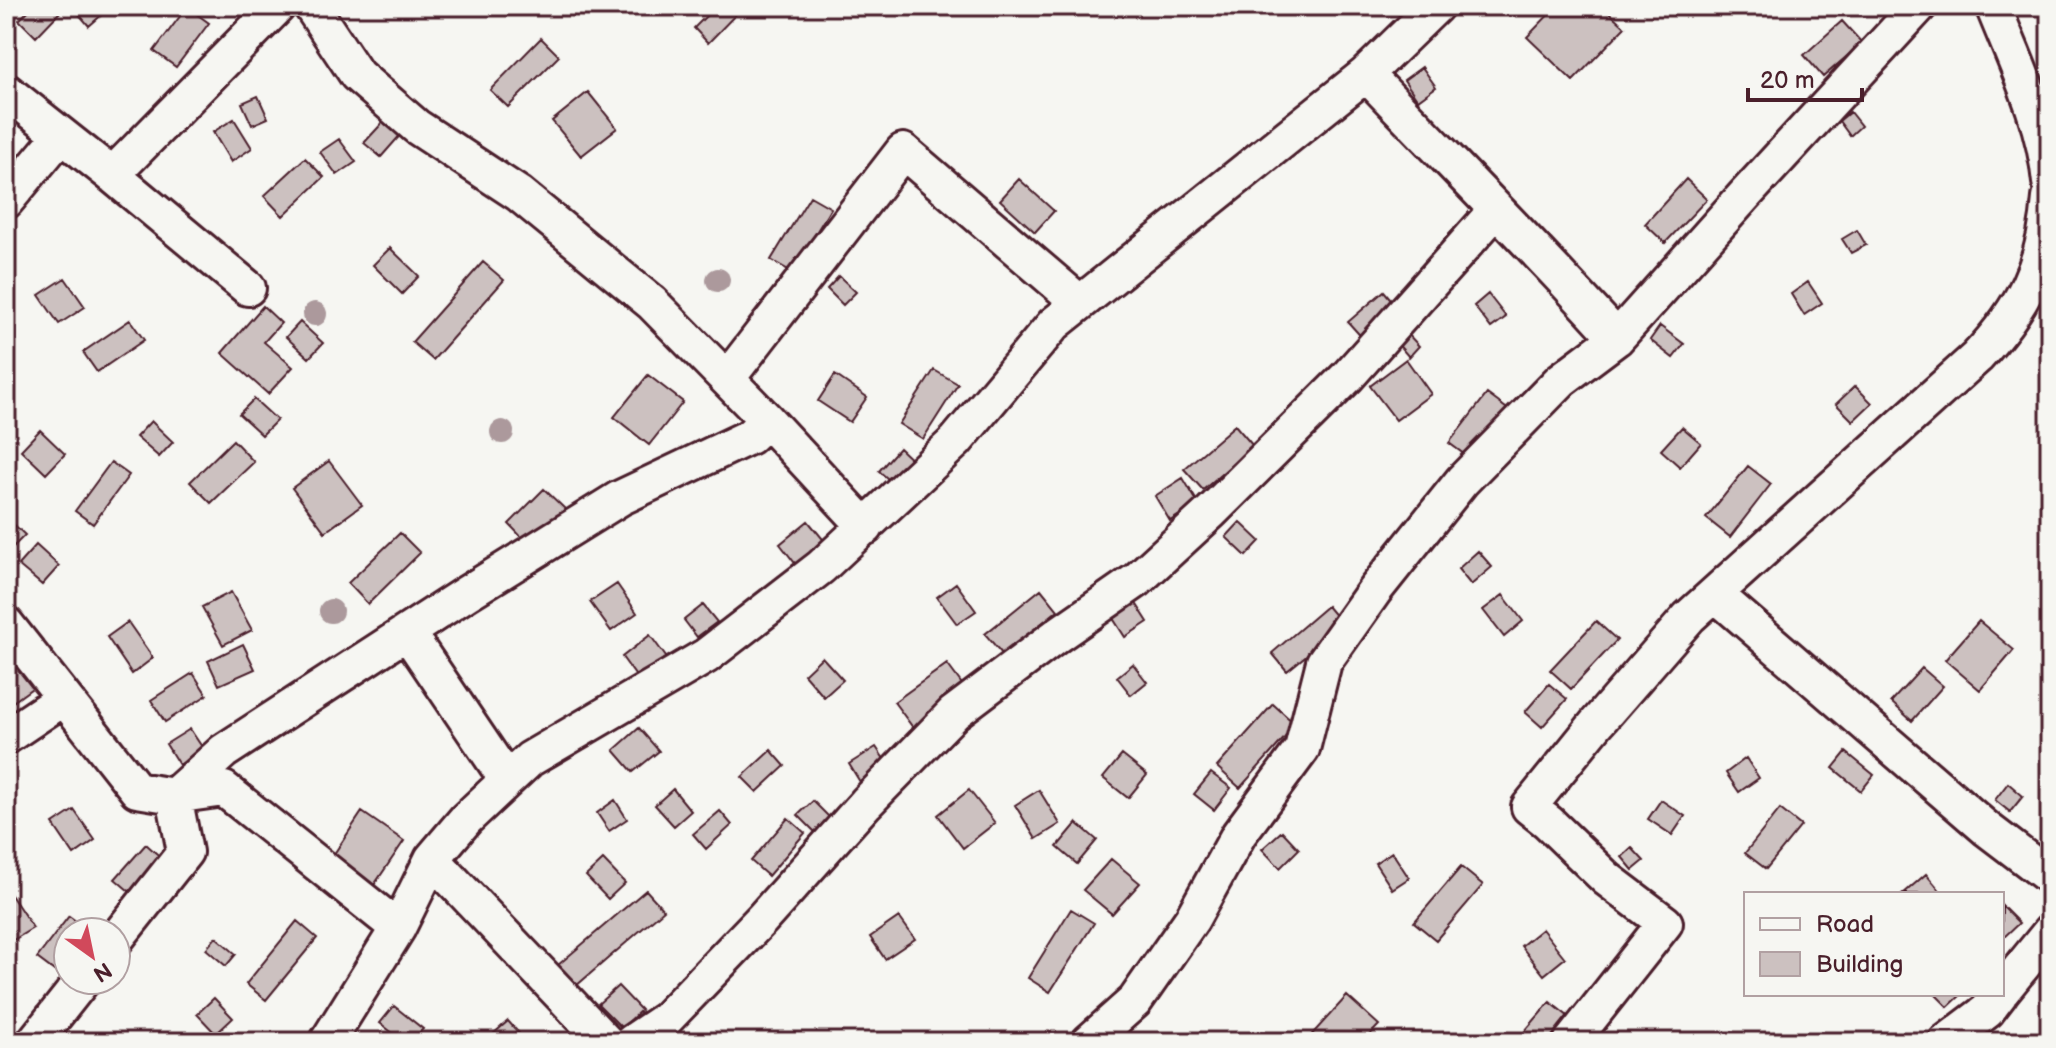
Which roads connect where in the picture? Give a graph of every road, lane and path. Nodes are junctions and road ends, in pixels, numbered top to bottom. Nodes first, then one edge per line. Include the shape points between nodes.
1 (278, 6) edge
2 (311, 6) edge
3 (1436, 6) edge
4 (1919, 6) edge
5 (1993, 6) edge
6 (1366, 74) junction
7 (6, 91) edge
8 (61, 135) junction
9 (112, 175) junction
10 (2050, 182) edge
11 (2050, 198) edge
12 (6, 201) edge
13 (1496, 210) junction
14 (248, 288) dead end
15 (1080, 303) junction
16 (1617, 338) junction
17 (727, 379) junction
18 (767, 420) junction
19 (866, 527) junction
20 (1715, 594) junction
21 (6, 624) edge
22 (407, 632) junction
23 (64, 698) junction
24 (6, 737) edge
25 (507, 780) junction
26 (174, 796) junction
27 (432, 859) junction
28 (2050, 877) edge
29 (132, 919) edge
30 (398, 928) junction
31 (2050, 932) edge
32 (2004, 989) edge
33 (70, 996) edge
34 (1999, 996) edge
35 (674, 1031) edge
36 (34, 1042) edge
37 (327, 1042) edge
38 (606, 1042) edge
39 (632, 1042) edge
40 (1089, 1042) edge
41 (1571, 1042) edge
42 (1946, 1042) edge

1 - 9 street
2 - 17 street via 357,75 417,127 519,194 652,303
3 - 6 street
4 - 16 street
5 - 10 street via 2040,126
6 - 13 street
6 - 15 street
7 - 8 street
8 - 9 street
8 - 12 street
9 - 14 street
11 - 20 street via 2042,253 2016,310 1998,335
13 - 16 street
13 - 35 street via 1348,376 1190,531 1137,580 954,713 762,919
15 - 17 street via 903,151
15 - 19 street via 1054,324 956,441
16 - 40 street via 1561,380 1462,481 1375,590 1324,662 1302,749 1239,834 1192,919 1135,1001
17 - 18 street
18 - 19 street
18 - 22 street via 749,437 620,498
19 - 25 street via 706,656 530,759
20 - 28 street
20 - 41 street via 1689,617 1529,807 1607,879 1665,923
21 - 23 street
22 - 25 street
22 - 26 street via 224,751
23 - 24 street
23 - 26 street via 137,790
25 - 27 street
26 - 29 street via 185,852
26 - 30 street via 224,789
27 - 30 street
27 - 38 street
30 - 37 street
31 - 32 street
33 - 36 street
34 - 42 street
35 - 39 street

